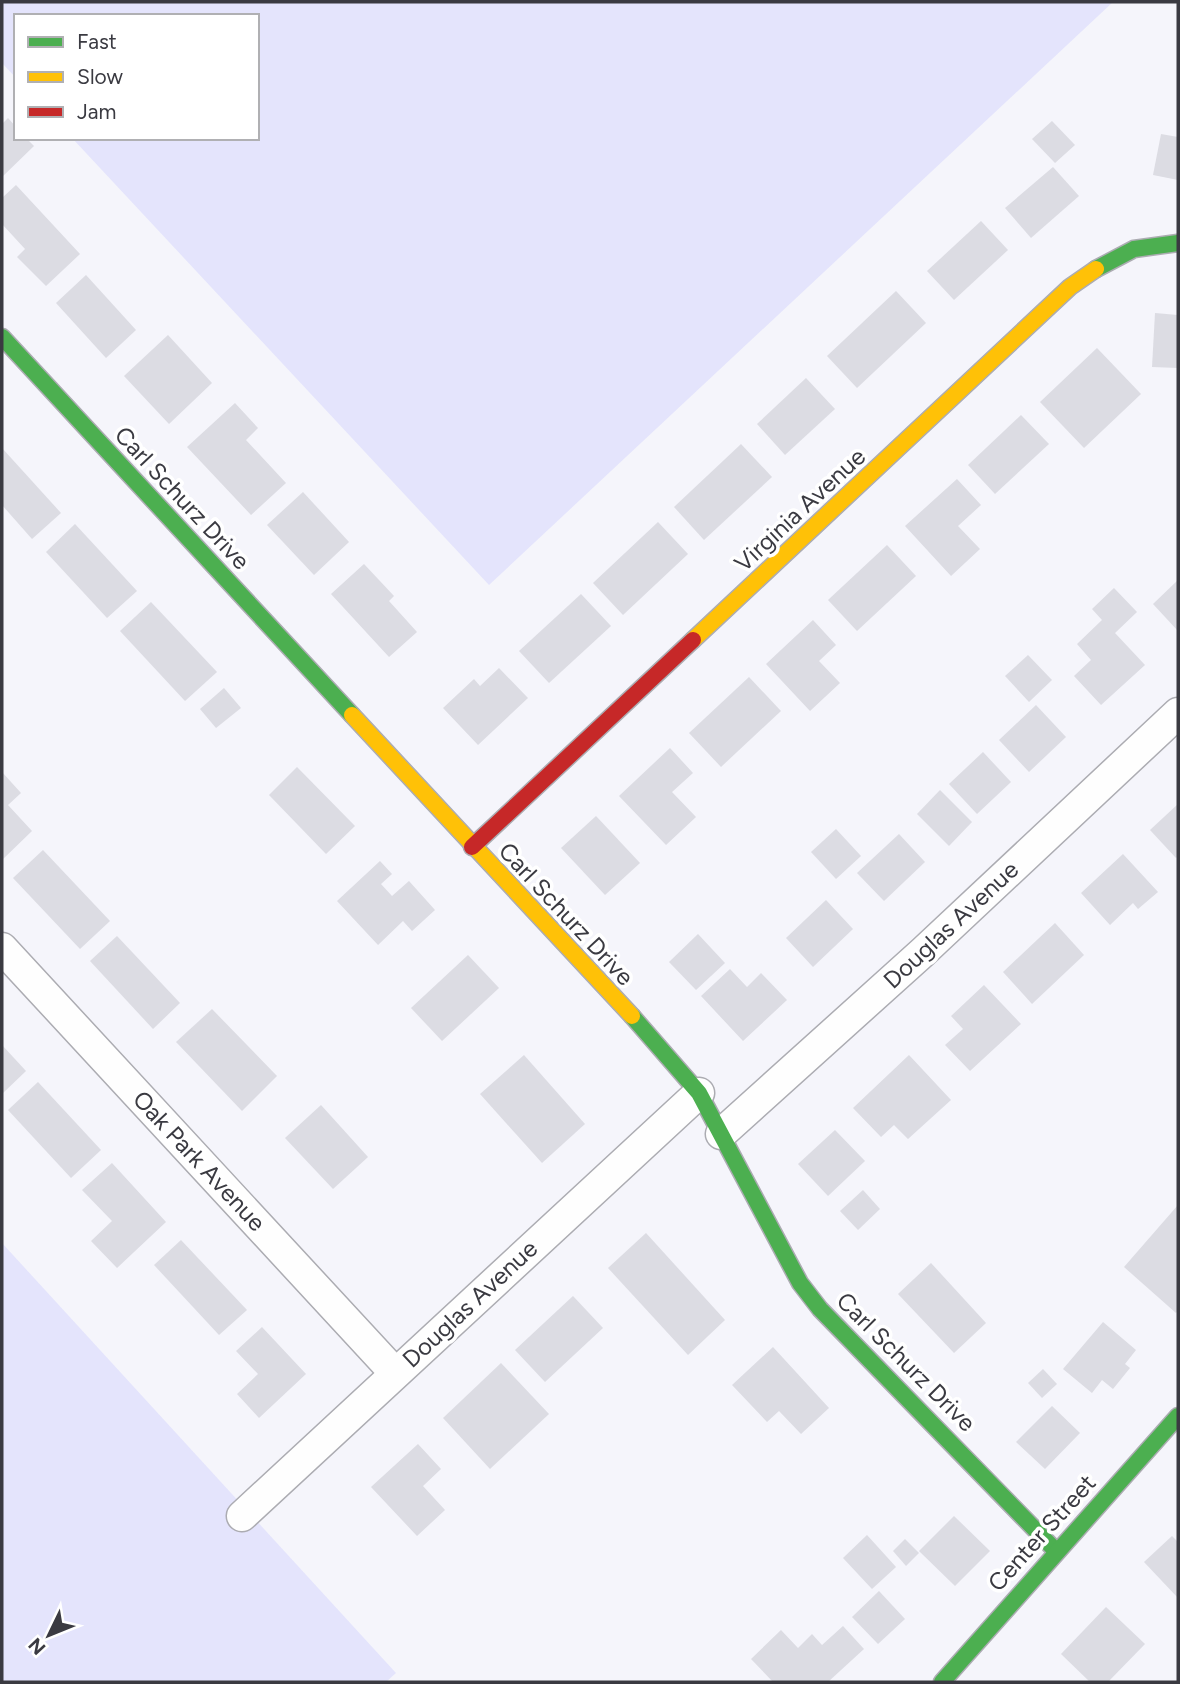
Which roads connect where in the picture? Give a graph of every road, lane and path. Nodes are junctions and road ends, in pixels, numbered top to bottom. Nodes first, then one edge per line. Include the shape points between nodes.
1 (1178, 243) edge
2 (2, 337) edge
3 (1178, 713) edge
4 (472, 847) junction
5 (2, 948) edge
6 (699, 1093) junction
7 (721, 1134) junction
8 (395, 1373) junction
9 (1178, 1416) edge
10 (242, 1516) dead end
11 (1056, 1551) junction
12 (942, 1682) edge

1 - 4 street, Virginia Avenue via 1140,246 1070,288
2 - 4 street, Carl Schurz Drive
3 - 7 street, Douglas Avenue
4 - 6 street, Carl Schurz Drive
5 - 8 street, Oak Park Avenue
6 - 7 street, Carl Schurz Drive
6 - 8 street, Douglas Avenue
7 - 11 street, Carl Schurz Drive via 807,1292
8 - 10 street, Douglas Avenue
9 - 11 street, Center Street
11 - 12 street, Center Street

